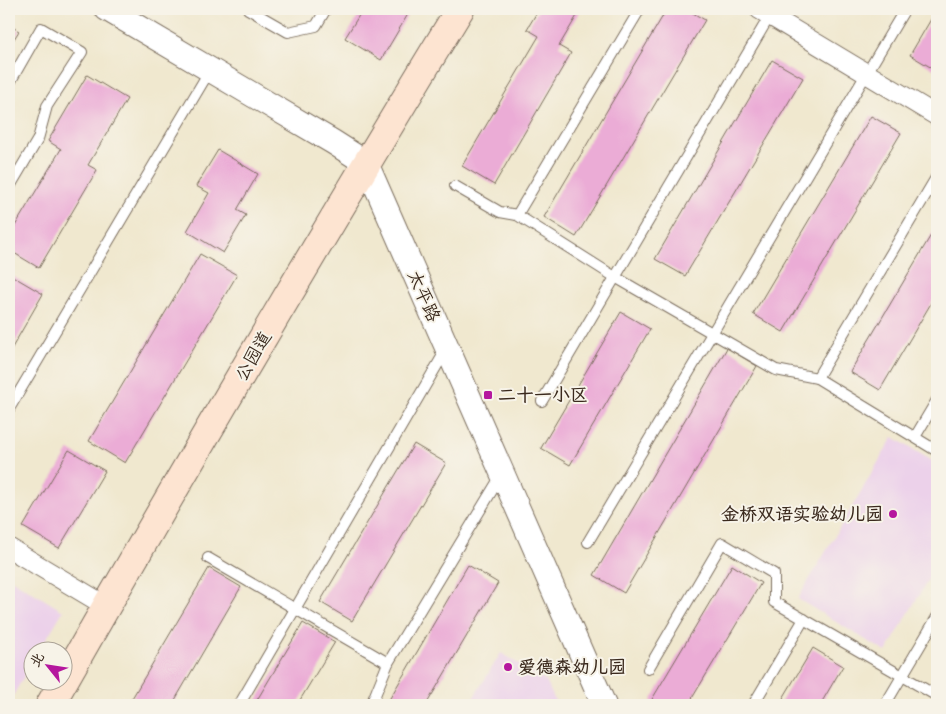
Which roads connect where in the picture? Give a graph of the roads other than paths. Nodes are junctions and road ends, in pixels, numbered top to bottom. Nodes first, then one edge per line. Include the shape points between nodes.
1 (107, 9) edge
2 (248, 9) edge
3 (326, 9) edge
4 (460, 9) edge
5 (640, 9) edge
6 (905, 9) edge
7 (768, 11) edge
8 (210, 70) junction
9 (866, 73) junction
10 (9, 84) edge
11 (937, 116) edge
12 (366, 164) junction
13 (937, 176) edge
14 (455, 186) dead end
15 (9, 188) edge
16 (517, 215) junction
17 (615, 277) junction
18 (711, 334) junction
19 (447, 348) junction
20 (817, 378) junction
21 (937, 400) edge
22 (542, 401) dead end
23 (9, 409) edge
24 (915, 437) junction
25 (937, 451) edge
26 (502, 473) junction
27 (588, 542) dead end
28 (9, 548) edge
29 (208, 558) dead end
30 (106, 606) junction
31 (295, 609) junction
32 (937, 617) edge
33 (804, 619) junction
34 (388, 663) junction
35 (648, 669) dead end
36 (902, 676) junction
37 (937, 696) edge
38 (50, 705) edge
39 (239, 705) edge
40 (371, 705) edge
41 (604, 705) edge
42 (753, 705) edge
43 (885, 705) edge

1 - 8 street
2 - 3 lane via 288,32 316,26
4 - 12 main road, 公园道
5 - 16 lane
6 - 9 lane
7 - 9 street
7 - 17 lane
8 - 12 street
8 - 23 lane
9 - 11 street
9 - 18 lane
10 - 15 lane via 41,28 82,52 47,106 38,139
12 - 19 street, 太平路
12 - 30 main road, 公园道
13 - 20 lane
14 - 16 lane via 500,212
16 - 17 lane
17 - 18 lane
17 - 22 lane
18 - 20 lane via 776,370
18 - 27 lane
19 - 26 street, 太平路
19 - 31 lane
20 - 24 lane
21 - 24 lane
24 - 25 lane
26 - 34 lane
26 - 41 street, 太平路
28 - 30 street
29 - 31 lane
30 - 38 main road, 公园道
31 - 34 lane
31 - 39 lane
32 - 36 lane
33 - 35 lane via 774,602 774,574 722,543
33 - 36 lane
33 - 42 lane
34 - 40 lane
36 - 37 lane
36 - 43 lane

